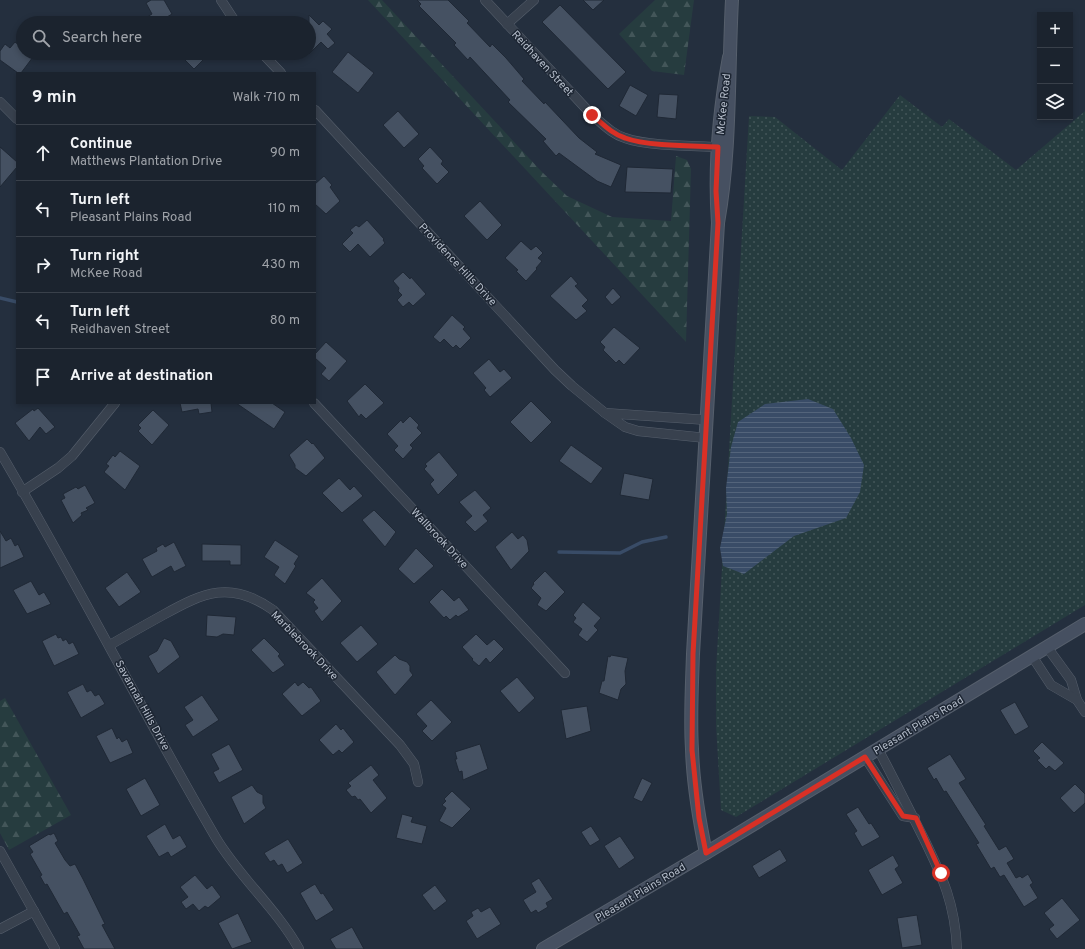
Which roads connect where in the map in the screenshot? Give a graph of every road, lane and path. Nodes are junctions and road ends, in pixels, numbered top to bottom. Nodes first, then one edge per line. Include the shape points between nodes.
1 (221, 0) edge
2 (485, 0) edge
3 (534, 0) edge
4 (732, 0) edge
5 (231, 16) edge
6 (507, 24) junction
7 (728, 57) junction
8 (269, 60) edge
9 (280, 72) edge
10 (0, 102) edge
11 (316, 111) edge
12 (16, 118) edge
13 (718, 147) junction
14 (718, 223) junction
15 (114, 404) edge
16 (315, 404) edge
17 (606, 413) junction
18 (707, 420) junction
19 (706, 438) junction
20 (0, 452) edge
21 (22, 492) junction
22 (1085, 624) edge
23 (110, 645) junction
24 (1047, 646) junction
25 (1032, 656) junction
26 (566, 673) dead end
27 (1077, 700) junction
28 (1085, 712) edge
29 (878, 749) junction
30 (865, 757) junction
31 (418, 782) dead end
32 (916, 818) junction
33 (0, 851) edge
34 (706, 853) junction
35 (34, 911) junction
36 (0, 929) edge
37 (55, 949) edge
38 (299, 949) edge
39 (544, 949) edge
40 (957, 949) edge

1 - 5 street
2 - 6 street, Reidhaven Street
3 - 6 street
4 - 7 street, McKee Road
6 - 13 street, Reidhaven Street via 592,115 611,131 626,139
7 - 13 street, McKee Road
7 - 14 street, McKee Road via 729,103 724,190
8 - 9 street
10 - 12 street
11 - 17 street, Providence Hills Drive via 555,370
13 - 14 street, McKee Road
14 - 18 street, McKee Road
15 - 21 street via 72,456
16 - 26 street, Wallbrook Drive
17 - 18 street
17 - 19 street, Providence Hills Drive via 625,427 638,431
18 - 19 street, McKee Road
19 - 34 street, McKee Road via 691,714 695,789
20 - 21 street, Savannah Hills Drive
21 - 23 street, Savannah Hills Drive
22 - 24 street, Pleasant Plains Road
23 - 31 street, Marblebrook Drive via 192,598 231,592 257,599 273,610 400,745 414,764
23 - 38 street, Savannah Hills Drive via 221,845 239,872 282,921
24 - 25 street, Pleasant Plains Road
24 - 27 street via 1071,680
25 - 27 street via 1051,685
25 - 29 street, Pleasant Plains Road
27 - 28 street
29 - 30 street, Pleasant Plains Road
29 - 32 street
30 - 32 street via 903,816
30 - 34 street, Pleasant Plains Road
32 - 40 street via 947,888 952,906
33 - 35 street
34 - 39 street, Pleasant Plains Road
35 - 36 street
35 - 37 street

